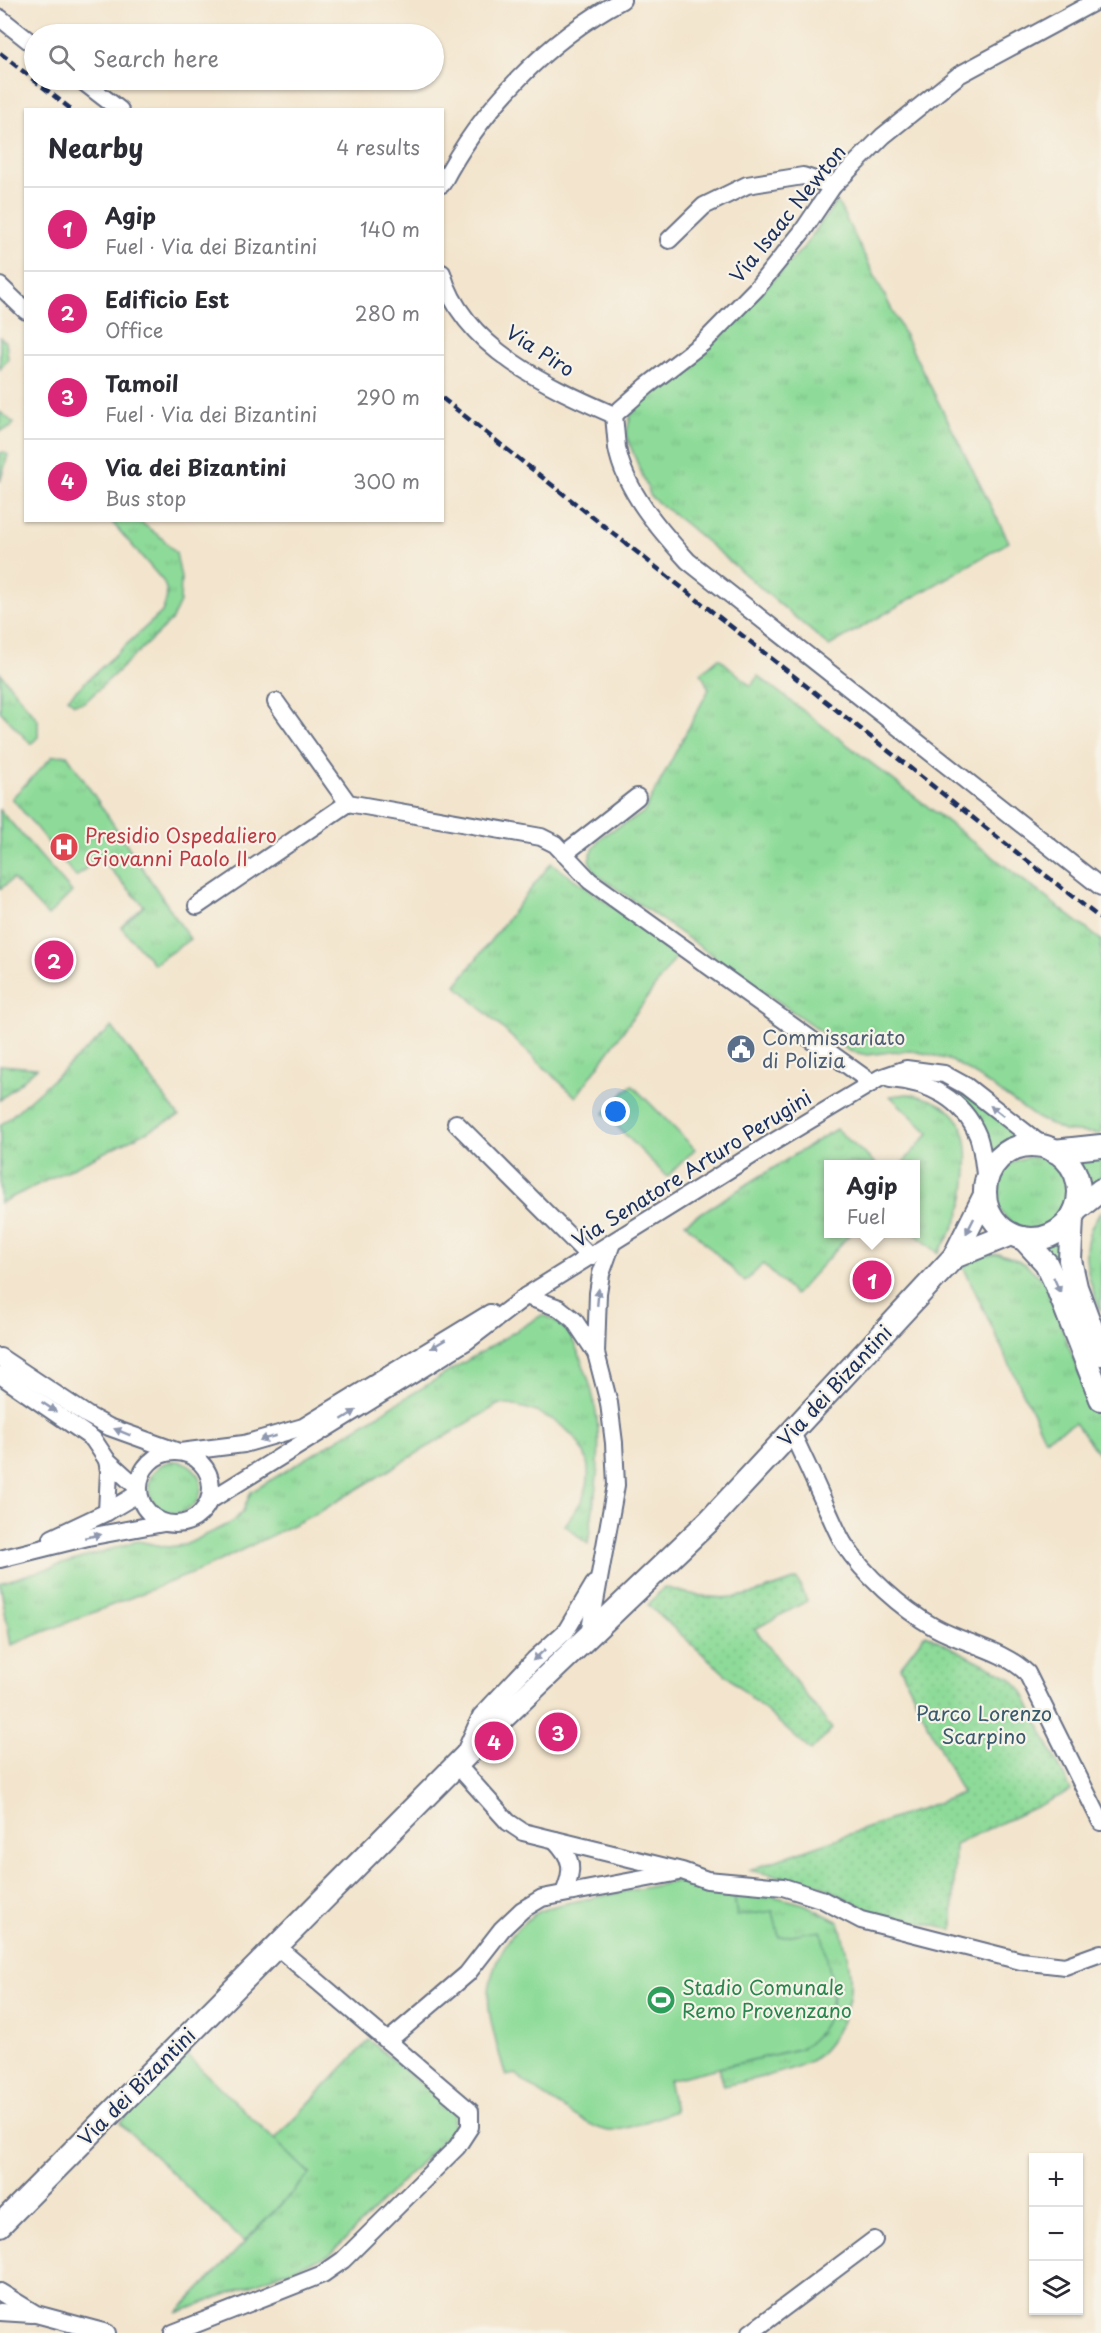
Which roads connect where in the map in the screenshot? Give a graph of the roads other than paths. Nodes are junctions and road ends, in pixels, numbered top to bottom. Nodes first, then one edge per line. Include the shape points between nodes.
1 (622, 0) edge
2 (1098, 0) edge
3 (0, 18) edge
4 (24, 37) edge
5 (94, 90) edge
6 (117, 108) edge
7 (444, 180) edge
8 (833, 186) junction
9 (669, 240) dead end
10 (444, 277) edge
11 (0, 286) edge
12 (24, 309) edge
13 (614, 415) junction
14 (276, 702) dead end
15 (637, 797) dead end
16 (348, 803) junction
17 (564, 854) junction
18 (1101, 887) edge
19 (196, 906) dead end
20 (876, 1081) junction
21 (456, 1123) dead end
22 (1101, 1146) edge
23 (1049, 1149) junction
24 (986, 1189) junction
25 (1101, 1190) edge
26 (1074, 1214) junction
27 (1017, 1236) junction
28 (612, 1243) junction
29 (590, 1257) junction
30 (954, 1257) junction
31 (526, 1296) junction
32 (596, 1353) junction
33 (1101, 1354) edge
34 (0, 1357) edge
35 (0, 1375) edge
36 (1101, 1399) edge
37 (792, 1433) junction
38 (178, 1452) junction
39 (107, 1460) junction
40 (139, 1491) junction
41 (209, 1501) junction
42 (107, 1512) junction
43 (164, 1523) junction
44 (8, 1557) edge
45 (600, 1576) junction
46 (622, 1606) junction
47 (578, 1637) junction
48 (460, 1761) junction
49 (1101, 1822) edge
50 (555, 1840) junction
51 (682, 1871) junction
52 (564, 1893) junction
53 (276, 1946) junction
54 (1101, 1953) edge
55 (388, 2041) junction
56 (0, 2224) edge
57 (874, 2240) dead end
58 (0, 2292) edge
59 (0, 2312) edge
60 (36, 2314) junction
61 (62, 2327) edge
62 (106, 2333) edge
63 (172, 2333) edge
64 (750, 2333) edge

1 - 7 street via 593,16 527,69 455,160
2 - 8 street, Via Isaac Newton via 959,75 883,136
3 - 4 street
5 - 6 street
8 - 9 street via 803,176 747,185 704,206
8 - 13 street, Via Isaac Newton via 756,289 704,342
10 - 13 street, Via Piro via 462,314 492,346 521,369
11 - 12 street
13 - 18 street via 618,449 628,481 644,508 688,561
14 - 16 street
15 - 17 street
16 - 17 street via 541,837
16 - 19 street
17 - 20 street via 590,881
23 -> 20 street, Via Senatore Arturo Perugini via 966,1086 944,1074 906,1069
20 - 24 street via 908,1080 955,1102 969,1117 979,1138
20 - 28 street, Via Senatore Arturo Perugini
21 - 29 street
22 - 23 street
23 - 24 street via 1029,1146 1001,1157 992,1168
23 - 26 street via 1074,1170 1079,1198
24 - 27 street via 987,1204 996,1222
24 -> 30 street, Via dei Bizantini
25 - 26 street
26 - 27 street via 1051,1236
26 - 33 street via 1070,1260
27 - 30 street, Via dei Bizantini
27 -> 36 street via 1046,1263
28 - 29 street, Via Senatore Arturo Perugini
32 -> 28 street via 598,1293
29 - 31 street, Via Senatore Arturo Perugini
30 - 37 street, Via dei Bizantini
31 - 32 street via 559,1308 574,1320
31 -> 38 street, Via Senatore Arturo Perugini via 481,1318 303,1426 244,1444
41 -> 31 street, Via Senatore Arturo Perugini via 467,1341
32 - 45 street via 609,1403 616,1485
38 -> 34 street, Via Senatore Arturo Perugini via 109,1427
35 -> 39 street via 79,1427
37 - 46 street, Via dei Bizantini via 710,1521
37 - 49 street via 843,1543 855,1560 922,1620 1018,1664 1027,1673
38 - 40 street via 150,1462 140,1478
38 - 41 street via 190,1455 206,1469 210,1479
39 - 40 street
39 - 42 street
40 - 42 street
40 - 43 street via 147,1512
41 - 43 street via 196,1518 186,1523
42 - 44 street
44 -> 43 street
45 - 46 street via 601,1599
45 - 47 street
45 - 47 street
46 - 47 street, Via dei Bizantini
47 - 48 street, Via dei Bizantini
48 - 50 street via 508,1822 523,1832
48 - 53 street, Via dei Bizantini
50 - 51 street
50 - 52 street via 570,1863 571,1877
51 - 52 street
51 - 54 street via 707,1880 783,1887 821,1899 861,1920 1021,1961 1065,1966
52 - 55 street via 542,1898 522,1910 467,1974
53 - 55 street
53 - 56 street, Via dei Bizantini
55 - 63 street via 470,2111 470,2127 457,2147 343,2260 323,2274
57 - 64 street
58 - 60 street
59 - 60 street
60 - 61 street
61 - 62 street

